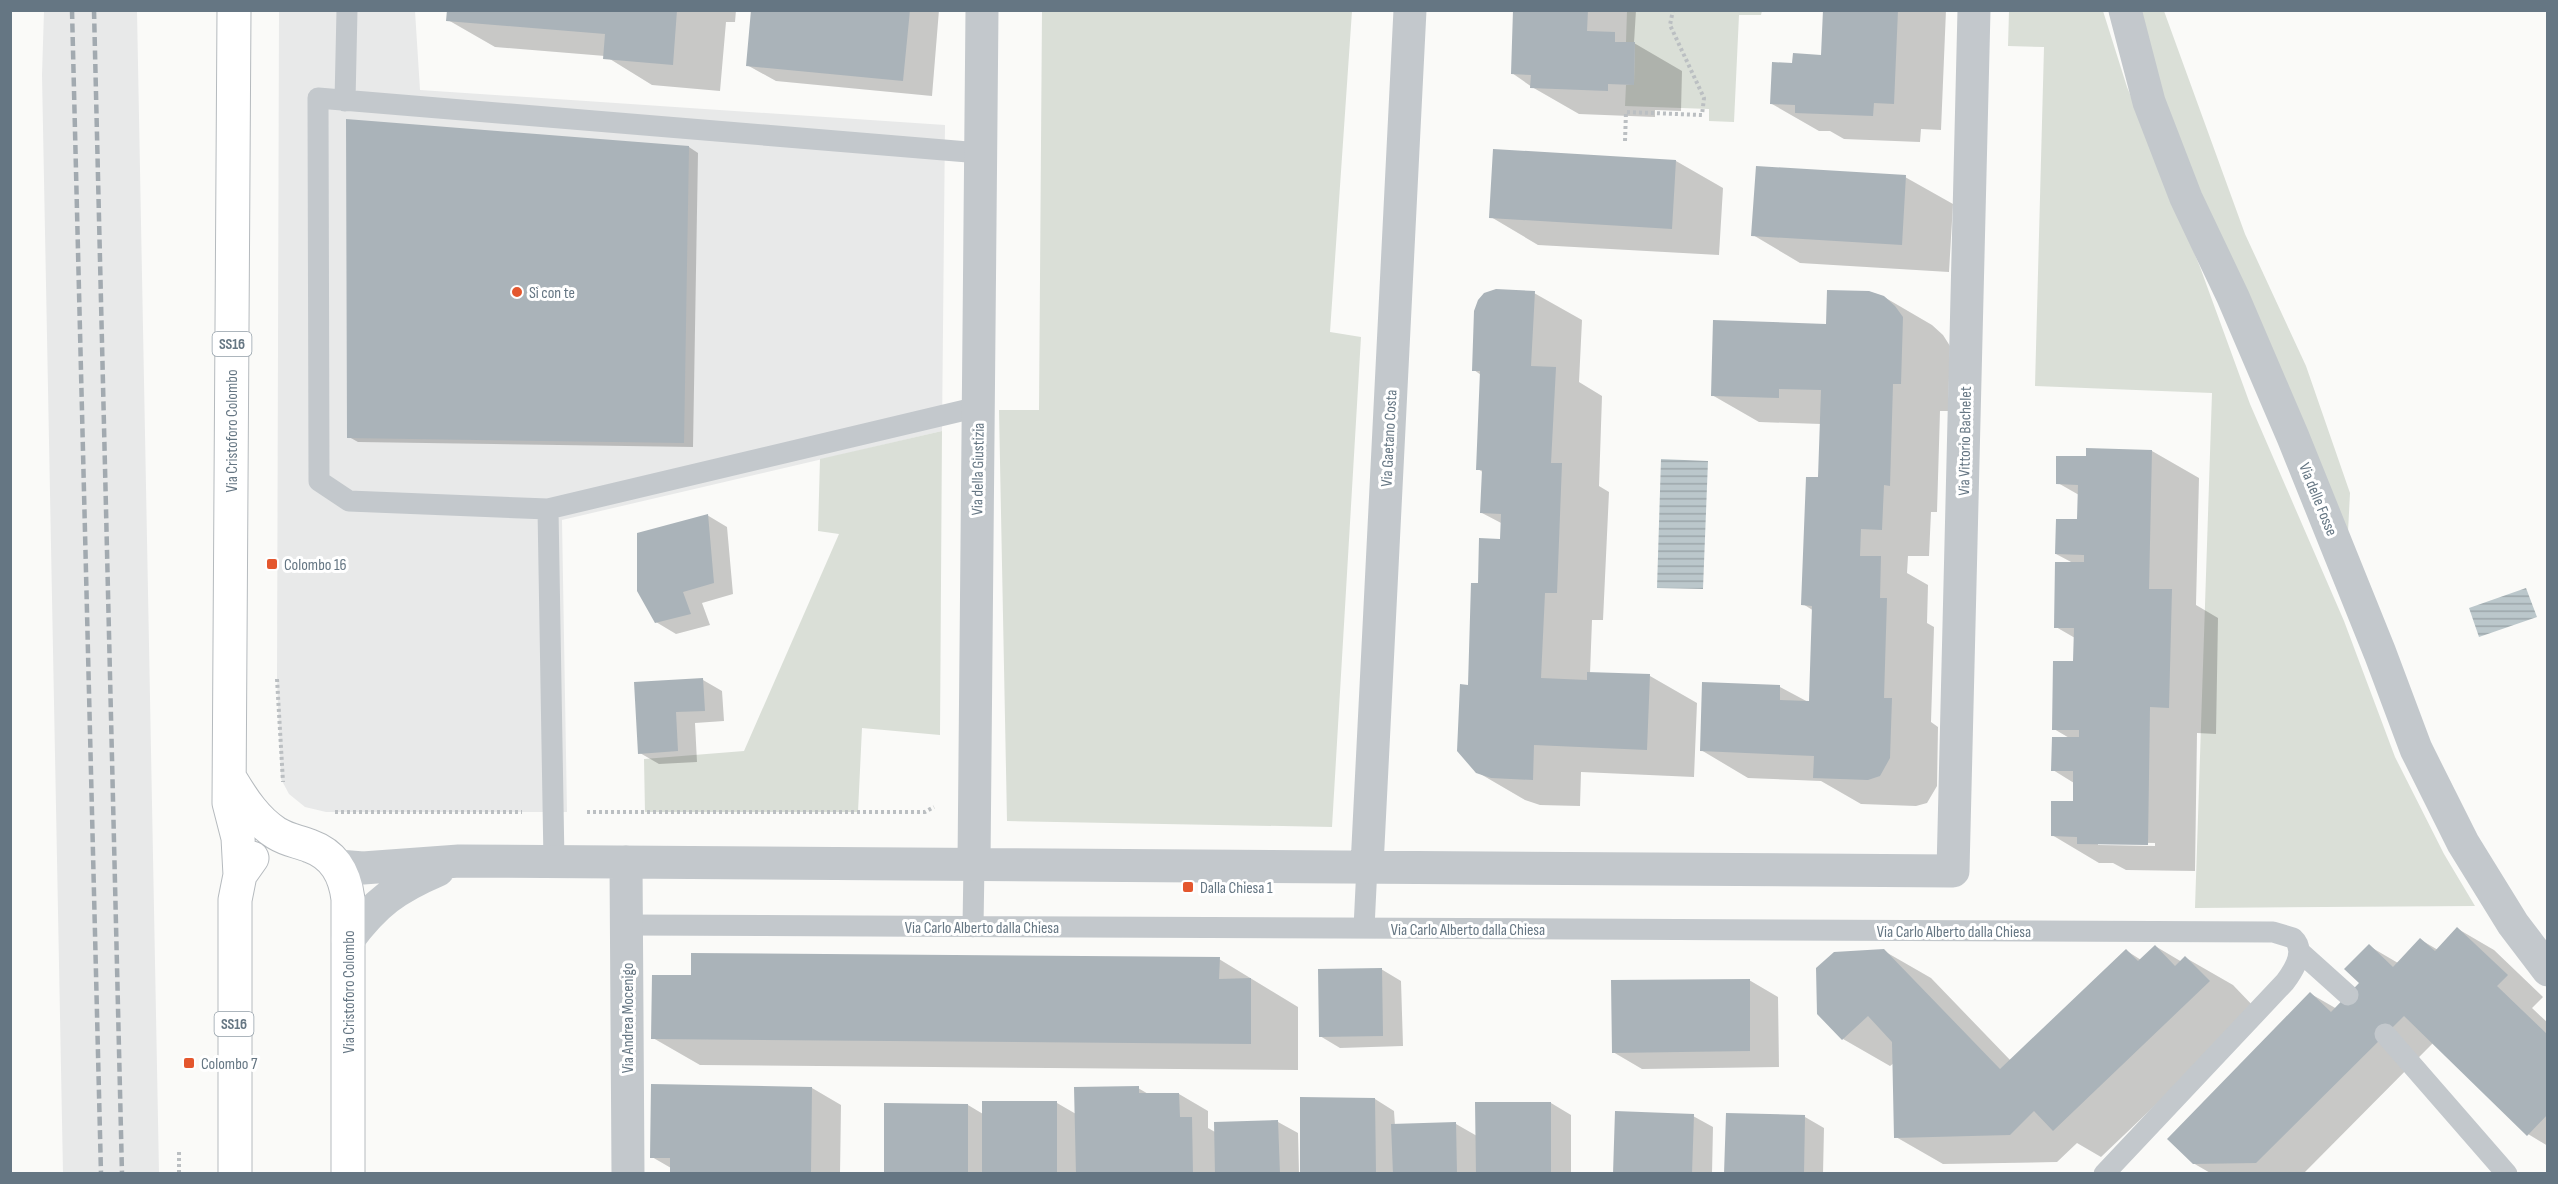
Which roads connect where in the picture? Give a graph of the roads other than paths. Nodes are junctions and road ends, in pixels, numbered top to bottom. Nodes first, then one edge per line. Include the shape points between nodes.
1 (234, 10) edge
2 (347, 10) edge
3 (982, 10) edge
4 (1410, 10) edge
5 (1974, 10) edge
6 (2125, 10) edge
7 (345, 101) junction
8 (980, 153) junction
9 (978, 407) junction
10 (548, 509) junction
11 (231, 780) junction
12 (291, 842) junction
13 (459, 861) junction
14 (554, 862) junction
15 (626, 862) junction
16 (974, 864) junction
17 (338, 866) junction
18 (1367, 867) junction
19 (240, 875) junction
20 (626, 925) junction
21 (973, 927) junction
22 (1364, 928) junction
23 (348, 940) junction
24 (2299, 951) junction
25 (2547, 970) edge
26 (2348, 995) dead end
27 (2385, 1034) dead end
28 (352, 1170) edge
29 (236, 1173) edge
30 (628, 1173) edge
31 (2104, 1173) edge
32 (2507, 1173) edge

1 - 11 main road, Via Cristoforo Colombo / SS16
2 - 7 lane
3 - 8 street, Via della Giustizia
4 - 18 street, Via Gaetano Costa
5 - 18 street, Via Vittorio Bachelet via 1953,871
6 - 25 street, Via delle Fosse via 2149,102 2186,198 2294,437 2416,749 2463,843
7 - 8 lane
7 - 10 lane via 318,98 319,482 349,501
8 - 9 street, Via della Giustizia
9 - 10 lane
9 - 16 street, Via della Giustizia
10 - 14 lane
11 - 12 main road via 262,822
11 - 19 main road, Via Cristoforo Colombo / SS16 via 229,803 238,838
12 - 17 main road via 325,853
12 - 19 main road via 258,853
13 - 14 street
13 - 17 street via 382,868
13 - 23 street via 387,896
14 - 15 street
15 - 16 street
15 - 20 street, Via Andrea Mocenigo
16 - 18 street
16 - 21 lane, Via della Giustizia
17 - 23 main road, Via Cristoforo Colombo via 346,882
18 - 22 lane
19 - 29 main road, Via Cristoforo Colombo / SS16 via 235,900
20 - 21 lane, Via Carlo Alberto dalla Chiesa
20 - 30 street, Via Andrea Mocenigo
21 - 22 lane, Via Carlo Alberto dalla Chiesa
22 - 24 lane, Via Carlo Alberto dalla Chiesa via 2273,932 2293,938
23 - 28 main road, Via Cristoforo Colombo
24 - 26 lane, Via Carlo Alberto dalla Chiesa
24 - 31 lane via 2285,982
27 - 32 lane

